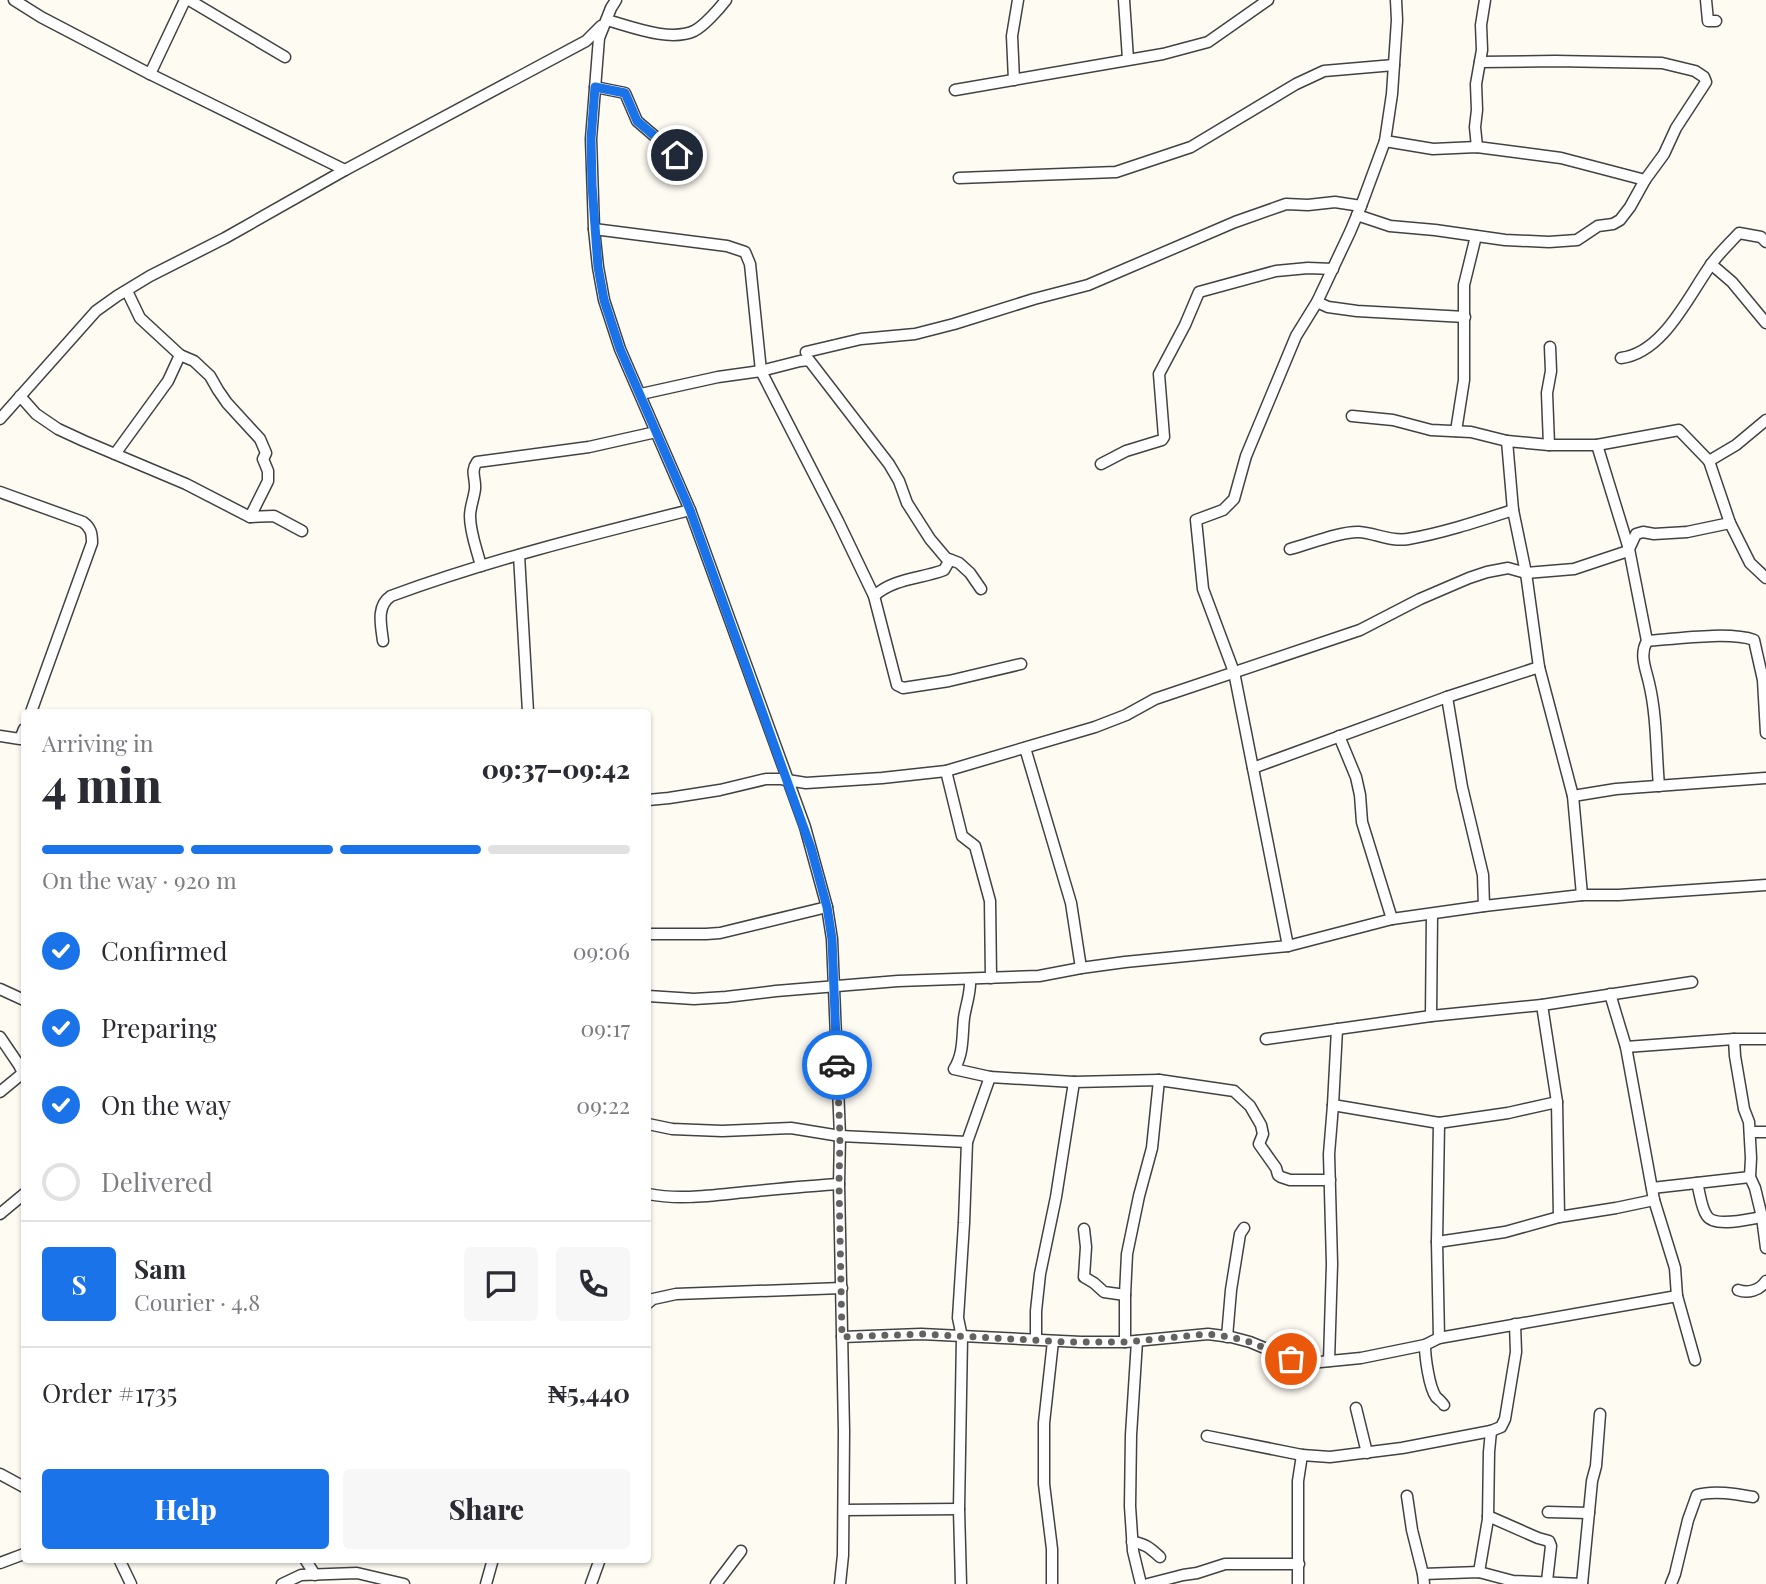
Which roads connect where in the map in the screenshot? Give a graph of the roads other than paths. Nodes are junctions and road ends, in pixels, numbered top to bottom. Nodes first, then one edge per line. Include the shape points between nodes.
1 (14, 0) edge
2 (187, 0) edge
3 (726, 0) edge
4 (1018, 0) edge
5 (1124, 0) edge
6 (1268, 0) edge
7 (1396, 0) edge
8 (1485, 0) edge
9 (1706, 0) edge
10 (612, 3) edge
11 (607, 20) junction
12 (1716, 21) dead end
13 (285, 57) dead end
14 (1128, 59) junction
15 (1480, 62) junction
16 (1394, 65) junction
17 (150, 74) junction
18 (1014, 80) junction
19 (595, 87) junction
20 (955, 90) dead end
21 (1385, 141) junction
22 (1477, 147) junction
23 (693, 169) dead end
24 (345, 170) junction
25 (959, 178) dead end
26 (1645, 180) junction
27 (1359, 210) junction
28 (594, 229) junction
29 (1476, 236) junction
30 (1766, 242) edge
31 (1711, 264) junction
32 (1333, 269) junction
33 (127, 290) junction
34 (1317, 302) junction
35 (1465, 317) junction
36 (1766, 323) edge
37 (1550, 346) dead end
38 (806, 352) dead end
39 (180, 355) junction
40 (1621, 358) dead end
41 (761, 371) junction
42 (641, 394) junction
43 (20, 396) junction
44 (1352, 415) dead end
45 (0, 419) edge
46 (1766, 420) edge
47 (1456, 431) junction
48 (656, 432) junction
49 (1507, 441) junction
50 (1597, 444) junction
51 (1549, 445) junction
52 (115, 454) junction
53 (1709, 461) junction
54 (1101, 464) dead end
55 (0, 492) edge
56 (690, 510) junction
57 (1513, 510) junction
58 (250, 517) junction
59 (1730, 523) junction
60 (302, 531) dead end
61 (1629, 548) junction
62 (1290, 550) dead end
63 (519, 555) junction
64 (948, 560) junction
65 (481, 565) junction
66 (1526, 573) junction
67 (1766, 578) edge
68 (981, 589) dead end
69 (874, 596) junction
70 (383, 641) dead end
71 (1647, 641) junction
72 (1021, 664) dead end
73 (1539, 667) junction
74 (1234, 672) junction
75 (1447, 697) junction
76 (32, 709) edge
77 (528, 709) edge
78 (1766, 733) edge
79 (0, 736) edge
80 (21, 736) edge
81 (1339, 736) junction
82 (1025, 748) junction
83 (1766, 766) edge
84 (1253, 768) junction
85 (946, 771) junction
86 (1765, 778) edge
87 (787, 781) junction
88 (1766, 783) edge
89 (1658, 786) junction
90 (1573, 796) junction
91 (651, 800) edge
92 (1766, 885) edge
93 (1582, 895) junction
94 (1484, 906) junction
95 (827, 907) junction
96 (1432, 914) junction
97 (1392, 919) junction
98 (651, 934) edge
99 (1288, 946) junction
100 (1080, 968) junction
101 (991, 978) junction
102 (970, 979) junction
103 (1692, 982) dead end
104 (835, 987) junction
105 (0, 989) edge
106 (1611, 994) junction
107 (651, 996) edge
108 (21, 999) edge
109 (1542, 1005) junction
110 (1431, 1016) junction
111 (1337, 1029) junction
112 (0, 1037) edge
113 (1266, 1039) dead end
114 (1734, 1039) junction
115 (1766, 1039) edge
116 (1626, 1047) junction
117 (21, 1069) edge
118 (21, 1075) edge
119 (990, 1077) junction
120 (1159, 1080) junction
121 (1074, 1082) junction
122 (0, 1092) edge
123 (1557, 1102) junction
124 (1333, 1105) junction
125 (1439, 1124) junction
126 (651, 1125) edge
127 (1750, 1132) junction
128 (1766, 1132) edge
129 (840, 1136) junction
130 (967, 1142) junction
131 (1750, 1177) junction
132 (1330, 1180) junction
133 (1697, 1183) junction
134 (839, 1184) junction
135 (1652, 1188) junction
136 (651, 1195) edge
137 (21, 1196) edge
138 (1654, 1200) junction
139 (0, 1214) edge
140 (1559, 1217) junction
141 (1762, 1217) junction
142 (1244, 1228) dead end
143 (1084, 1229) dead end
144 (1765, 1230) edge
145 (1437, 1242) junction
146 (1766, 1248) edge
147 (1766, 1280) edge
148 (842, 1288) junction
149 (1738, 1290) dead end
150 (1125, 1295) junction
151 (1677, 1296) junction
152 (651, 1301) edge
153 (1515, 1324) junction
154 (962, 1336) junction
155 (1227, 1336) junction
156 (842, 1337) junction
157 (1439, 1338) junction
158 (1036, 1339) junction
159 (1053, 1341) junction
160 (1137, 1341) junction
161 (1125, 1342) junction
162 (1425, 1345) junction
163 (1695, 1360) dead end
164 (1329, 1361) junction
165 (1444, 1405) dead end
166 (1356, 1408) dead end
167 (1600, 1414) dead end
168 (1491, 1431) junction
169 (1207, 1436) dead end
170 (1367, 1453) junction
171 (1302, 1455) junction
172 (0, 1474) edge
173 (21, 1485) edge
174 (1407, 1496) dead end
175 (1754, 1497) dead end
176 (959, 1509) junction
177 (844, 1510) junction
178 (1548, 1512) dead end
179 (1589, 1514) junction
180 (1488, 1516) junction
181 (1132, 1542) junction
182 (741, 1550) dead end
183 (21, 1555) edge
184 (1160, 1557) dead end
185 (0, 1563) edge
186 (122, 1563) edge
187 (308, 1563) edge
188 (314, 1563) edge
189 (492, 1563) edge
190 (599, 1563) edge
191 (1299, 1564) junction
192 (1479, 1572) junction
193 (315, 1574) junction
194 (1423, 1579) edge
195 (1547, 1581) junction
196 (1513, 1582) edge
197 (131, 1584) edge
198 (282, 1584) edge
199 (404, 1584) edge
200 (486, 1584) edge
201 (591, 1584) edge
202 (716, 1584) edge
203 (840, 1584) edge
204 (961, 1584) edge
205 (1052, 1584) edge
206 (1141, 1584) edge
207 (1148, 1584) edge
208 (1298, 1584) edge
209 (1582, 1584) edge
210 (1671, 1584) edge

1 - 17 street
2 - 13 street
2 - 17 street
3 - 11 street via 696,30 685,34 664,35
4 - 18 street via 1012,36
5 - 14 street
6 - 14 street via 1208,42
7 - 16 street
8 - 15 street
9 - 12 street via 1708,21
10 - 11 street
11 - 19 street via 600,38
11 - 24 street via 586,41
14 - 18 street
15 - 22 street
15 - 26 street via 1662,63 1704,77 1703,88
16 - 21 street
16 - 25 street via 1324,71 1191,147 1116,172
17 - 24 street
18 - 20 street
19 - 23 street via 625,93 637,121
19 - 28 street via 591,139
21 - 22 street via 1433,149
21 - 27 street
22 - 26 street via 1561,158
24 - 33 street
26 - 29 street via 1620,220 1598,226 1577,240 1526,242
27 - 29 street via 1390,226
27 - 32 street
27 - 38 street via 1335,202 1286,204 1088,285 915,334 861,339
28 - 41 street via 745,252
28 - 42 street via 604,300
29 - 35 street via 1464,285
30 - 31 street via 1739,233
31 - 36 street
31 - 40 street via 1675,321 1654,342
32 - 34 street
32 - 54 street via 1276,271 1199,292 1159,374 1164,437
33 - 39 street via 140,317
33 - 43 street via 96,311
34 - 35 street via 1357,311
34 - 74 street via 1296,336 1262,415 1234,499 1223,510 1196,520 1203,589
35 - 47 street via 1464,380
37 - 51 street
39 - 52 street via 168,381
39 - 58 street via 210,376 265,448 268,481
41 - 42 street
41 - 64 street via 808,360 889,464 906,503
41 - 69 street
42 - 48 street
43 - 45 street
43 - 52 street via 58,429
44 - 47 street
46 - 53 street
47 - 49 street
48 - 56 street
48 - 65 street via 477,462 470,517
49 - 51 street
49 - 57 street
50 - 51 street
50 - 53 street via 1679,430
50 - 61 street
52 - 58 street
53 - 59 street
55 - 76 street via 83,522 92,534
56 - 63 street
56 - 87 street
57 - 62 street via 1405,540 1351,532
57 - 66 street
58 - 60 street via 274,516
59 - 61 street via 1687,532 1640,533
59 - 67 street via 1750,563
61 - 66 street via 1574,569
61 - 71 street
63 - 65 street
63 - 77 street
64 - 68 street via 959,563
64 - 69 street via 944,570 884,587
65 - 70 street via 387,599 380,615
66 - 73 street
66 - 74 street via 1508,568 1469,578 1360,630
69 - 72 street via 900,687
71 - 78 street via 1754,640 1763,680
71 - 89 street via 1643,656 1653,701
73 - 75 street
73 - 90 street
74 - 82 street via 1155,699 1095,727
74 - 84 street
75 - 81 street
75 - 94 street via 1483,875
79 - 80 street
81 - 84 street
81 - 97 street via 1356,777 1363,822
82 - 85 street
82 - 100 street via 1071,903
83 - 86 street
84 - 99 street
85 - 87 street via 831,782
85 - 101 street via 962,836 975,846 990,901
86 - 88 street
86 - 89 street
87 - 91 street via 766,779
87 - 95 street
89 - 90 street
90 - 93 street
92 - 93 street
93 - 94 street
94 - 96 street
95 - 98 street via 720,933
95 - 104 street
96 - 97 street
96 - 110 street
97 - 99 street
99 - 100 street
100 - 101 street
101 - 102 street
102 - 104 street
102 - 119 street via 962,1046 954,1069
103 - 106 street
104 - 107 street via 694,999
104 - 129 street
105 - 108 street
106 - 109 street
106 - 116 street
109 - 110 street
109 - 123 street
110 - 111 street
111 - 113 street
111 - 124 street
112 - 117 street
114 - 115 street
114 - 116 street
114 - 127 street
116 - 135 street
118 - 122 street
119 - 121 street
119 - 130 street
120 - 121 street
120 - 132 street via 1234,1091 1261,1125 1259,1144 1278,1175 1290,1180
120 - 150 street via 1152,1149 1127,1254
121 - 158 street via 1040,1274
123 - 125 street
123 - 140 street
124 - 125 street
124 - 132 street
125 - 145 street
126 - 129 street via 722,1131 792,1128
127 - 128 street
127 - 131 street
129 - 130 street
129 - 134 street
130 - 154 street via 958,1318
131 - 133 street
131 - 141 street
132 - 164 street
133 - 135 street
133 - 141 street via 1711,1220
134 - 136 street via 698,1197
134 - 148 street
135 - 138 street
137 - 139 street
138 - 140 street
138 - 151 street via 1675,1268
140 - 145 street via 1505,1232
141 - 144 street
142 - 155 street via 1234,1268
143 - 150 street via 1084,1277 1104,1292
144 - 146 street
145 - 157 street
147 - 149 street via 1752,1291
148 - 152 street via 676,1294
148 - 156 street
150 - 161 street
151 - 153 street
151 - 163 street
153 - 157 street
153 - 168 street via 1516,1352 1505,1419
154 - 156 street
154 - 158 street
154 - 176 street
155 - 160 street
155 - 164 street via 1291,1359
156 - 177 street
157 - 162 street
158 - 159 street
159 - 161 street
159 - 205 street via 1044,1423
160 - 161 street
160 - 181 street via 1131,1435
162 - 164 street
162 - 165 street via 1433,1391
166 - 170 street
167 - 179 street
168 - 170 street
168 - 180 street
169 - 171 street
170 - 171 street
171 - 191 street
172 - 173 street
174 - 194 street
175 - 210 street via 1697,1495
176 - 177 street
176 - 204 street
177 - 203 street
178 - 179 street
179 - 209 street
180 - 192 street
180 - 195 street via 1549,1541
181 - 184 street via 1149,1547
181 - 206 street
182 - 202 street
183 - 185 street
186 - 197 street
187 - 193 street
188 - 193 street
189 - 200 street
190 - 201 street
191 - 207 street via 1225,1564
191 - 208 street
192 - 194 street
192 - 196 street
193 - 198 street
193 - 199 street via 357,1573
195 - 196 street
195 - 209 street

